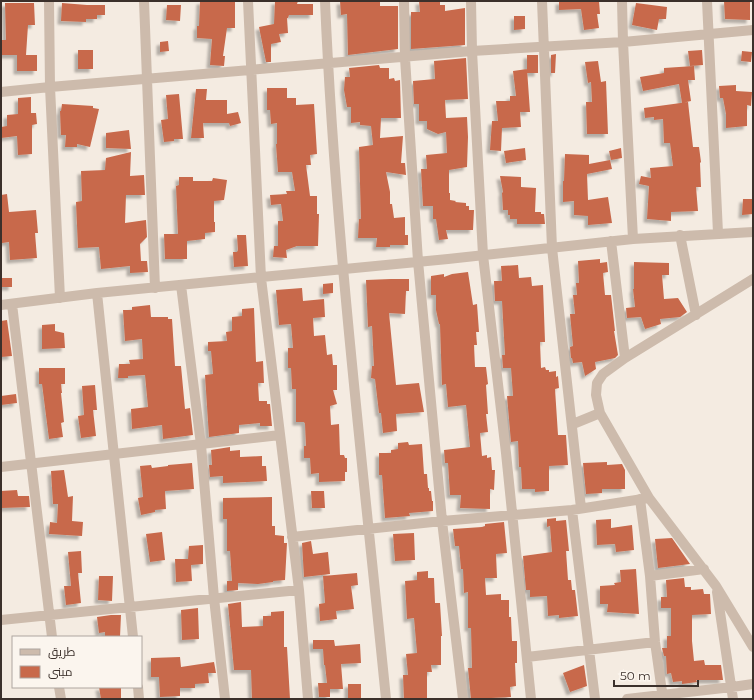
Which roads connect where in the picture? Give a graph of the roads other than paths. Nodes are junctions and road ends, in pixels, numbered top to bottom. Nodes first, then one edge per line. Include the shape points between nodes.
1 (49, 1) edge
2 (144, 1) edge
3 (248, 1) edge
4 (325, 1) edge
5 (404, 1) edge
6 (471, 1) edge
7 (542, 1) edge
8 (622, 1) edge
9 (707, 1) edge
10 (753, 30) edge
11 (708, 34) junction
12 (623, 42) junction
13 (543, 47) junction
14 (472, 51) junction
15 (404, 58) junction
16 (328, 64) junction
17 (252, 71) junction
18 (147, 79) junction
19 (50, 87) junction
20 (1, 92) edge
21 (753, 232) edge
22 (718, 233) junction
23 (680, 235) junction
24 (633, 239) junction
25 (611, 241) junction
26 (552, 248) junction
27 (483, 255) junction
28 (418, 261) junction
29 (343, 269) junction
30 (261, 278) junction
31 (753, 279) edge
32 (181, 285) junction
33 (155, 288) junction
34 (97, 293) junction
35 (60, 298) junction
36 (12, 304) junction
37 (1, 305) edge
38 (696, 315) junction
39 (625, 358) junction
40 (600, 413) junction
41 (573, 424) junction
42 (280, 435) junction
43 (201, 445) junction
44 (114, 453) junction
45 (32, 464) junction
46 (1, 467) edge
47 (644, 498) junction
48 (577, 509) junction
49 (512, 515) junction
50 (442, 521) junction
51 (369, 528) junction
52 (292, 537) junction
53 (704, 569) junction
54 (650, 576) junction
55 (716, 586) junction
56 (299, 590) junction
57 (214, 598) junction
58 (130, 607) junction
59 (49, 615) junction
60 (1, 620) edge
61 (52, 636) edge
62 (133, 636) edge
63 (655, 642) junction
64 (753, 647) edge
65 (590, 650) junction
66 (527, 657) junction
67 (753, 684) edge
68 (732, 687) junction
69 (59, 688) edge
70 (138, 688) edge
71 (662, 697) edge
72 (61, 699) edge
73 (139, 699) edge
74 (225, 699) edge
75 (308, 699) edge
76 (386, 699) edge
77 (463, 699) edge
78 (532, 699) edge
79 (595, 699) edge
80 (627, 699) edge
81 (733, 699) edge

1 - 19 street
2 - 18 street
3 - 17 street
4 - 16 street
5 - 15 street
6 - 14 street
7 - 13 street
8 - 12 street
9 - 11 street
10 - 11 street
11 - 12 street
11 - 22 street
12 - 13 street
12 - 24 street
13 - 14 street
13 - 26 street
14 - 15 street
14 - 27 street
15 - 16 street
15 - 28 street
16 - 17 street
16 - 29 street
17 - 18 street
17 - 30 street
18 - 19 street
18 - 33 street
19 - 20 street
19 - 35 street
21 - 22 street
22 - 23 street
23 - 24 street
23 - 38 street
24 - 25 street
25 - 26 street
25 - 39 street
26 - 27 street
26 - 41 street
27 - 28 street
27 - 49 street
28 - 29 street
28 - 50 street
29 - 30 street
29 - 51 street
30 - 32 street
30 - 42 street
31 - 38 street
32 - 33 street
32 - 43 street
33 - 34 street
34 - 35 street
34 - 44 street
35 - 36 street
36 - 37 street
36 - 45 street
38 - 39 street
39 - 40 street via 603,374 597,383 596,395
40 - 41 street
40 - 47 street
41 - 48 street
42 - 43 street
42 - 52 street
43 - 44 street
43 - 57 street
44 - 45 street
44 - 58 street
45 - 46 street
45 - 59 street
47 - 48 street
47 - 53 street
47 - 54 street
48 - 49 street
48 - 65 street
49 - 50 street
49 - 66 street
50 - 51 street
50 - 77 street
51 - 52 street
51 - 76 street
52 - 56 street
53 - 54 street
53 - 55 street
54 - 63 street
55 - 64 street
55 - 68 street
56 - 57 street
56 - 75 street
57 - 58 street
57 - 74 street
58 - 59 street
58 - 62 street
59 - 60 street
59 - 61 street
63 - 65 street
63 - 71 street
65 - 66 street
65 - 79 street
66 - 78 street
67 - 68 street
68 - 71 street
68 - 81 street
69 - 72 street
70 - 73 street
71 - 80 street

